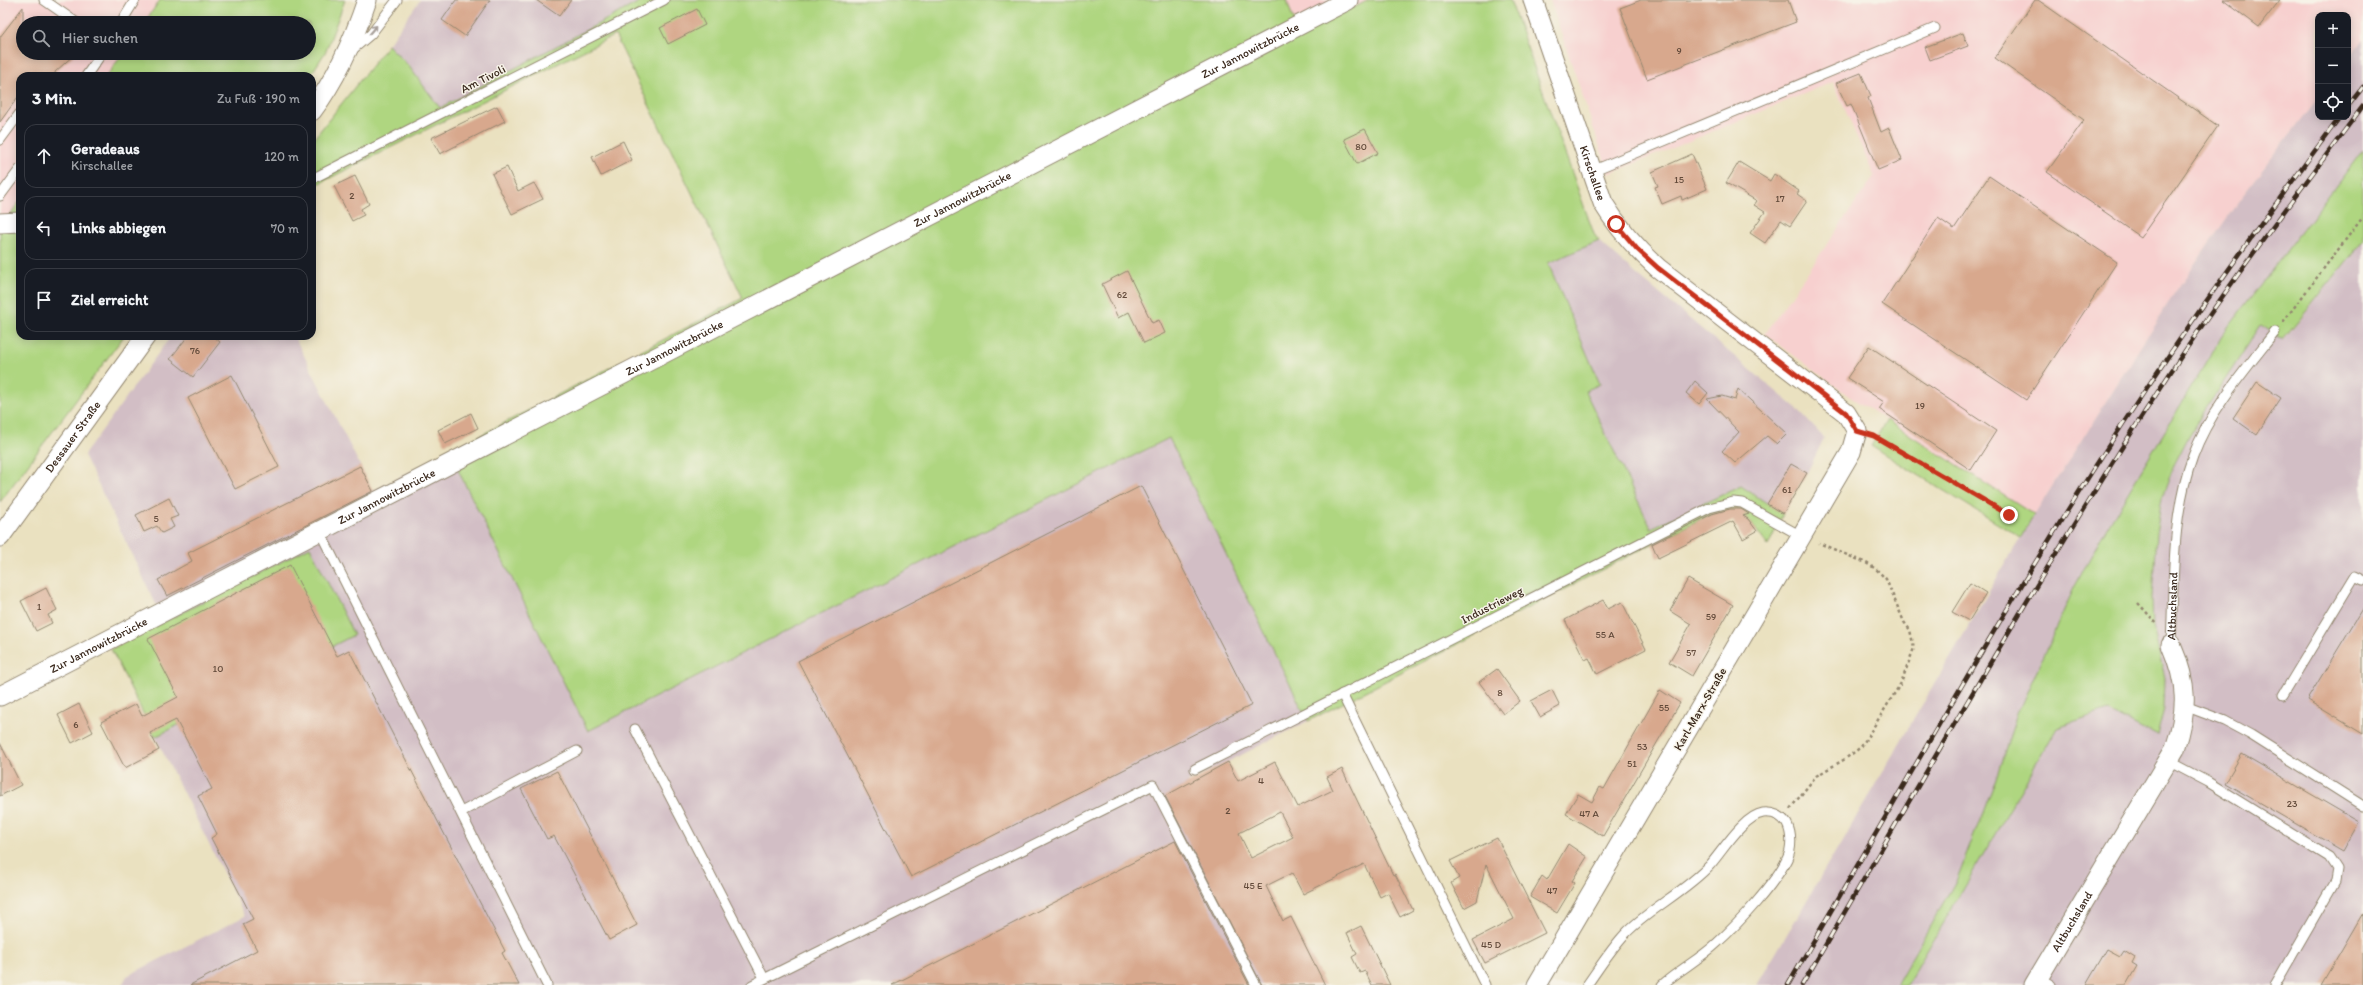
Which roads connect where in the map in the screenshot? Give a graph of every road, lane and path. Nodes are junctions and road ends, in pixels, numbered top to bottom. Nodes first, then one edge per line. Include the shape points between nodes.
1 (44, 0) edge
2 (135, 0) edge
3 (367, 0) edge
4 (397, 0) edge
5 (664, 0) edge
6 (1348, 0) edge
7 (1533, 0) edge
8 (68, 16) edge
9 (125, 16) edge
10 (1935, 28) dead end
11 (345, 56) junction
12 (97, 60) edge
13 (89, 72) edge
14 (316, 105) edge
15 (16, 118) edge
16 (0, 140) edge
17 (1592, 171) junction
18 (16, 174) edge
19 (316, 178) edge
20 (0, 196) edge
21 (2363, 217) edge
22 (16, 222) edge
23 (0, 223) edge
24 (2275, 332) joint
25 (143, 340) edge
26 (1857, 431) junction
27 (2009, 515) dead end
28 (319, 530) junction
29 (1801, 536) junction
30 (0, 537) edge
31 (2363, 580) edge
32 (2138, 603) dead end
33 (2170, 645) junction
34 (1342, 694) junction
35 (2283, 695) dead end
36 (0, 696) edge
37 (2185, 706) junction
38 (635, 729) dead end
39 (577, 751) dead end
40 (2168, 760) junction
41 (1195, 769) dead end
42 (2363, 806) edge
43 (461, 812) junction
44 (1782, 818) junction
45 (764, 978) junction
46 (2041, 983) edge
47 (1480, 984) edge
48 (547, 985) edge
49 (752, 985) edge
50 (1256, 985) edge
51 (1537, 985) edge
52 (1587, 985) edge
53 (1662, 985) edge
54 (2275, 985) edge

1 - 8 lane
2 - 9 lane
3 - 11 street
11 -> 4 lane via 371,34
5 - 19 lane, Am Tivoli
6 - 28 street, Zur Jannowitzbrücke
7 - 17 street, Kirschallee
10 - 17 lane
11 - 14 street
12 - 13 lane
15 - 16 lane
17 - 26 street, Kirschallee via 1603,203 1616,224 1637,249 1846,413
18 - 20 lane
21 - 24 path
22 - 23 street
24 - 33 lane, Altbuchsland via 2228,393 2193,454 2184,482 2174,551
25 - 30 street, Dessauer Straße
26 - 27 path via 1874,436
26 - 29 street, Karl-Marx-Straße via 1851,452
28 - 36 street, Zur Jannowitzbrücke
28 - 43 lane
29 - 34 lane, Industrieweg via 1742,503 1733,502 1709,508
29 - 44 path via 1876,569 1886,579 1892,591 1904,622 1910,630 1914,648 1902,683 1861,747 1816,776
29 - 51 street, Karl-Marx-Straße
31 - 35 lane via 2355,576
32 - 33 path via 2158,625
33 - 37 street, Altbuchsland via 2183,679
34 - 41 lane, Industrieweg
34 - 47 lane
37 - 40 street, Altbuchsland via 2180,734
37 - 42 lane via 2225,721 2251,735
38 - 45 lane
39 - 43 lane
40 - 46 street, Altbuchsland
40 - 54 lane via 2330,857 2337,869 2335,881
43 - 48 lane
44 - 52 lane via 1763,813 1741,827 1705,870 1626,934
44 - 53 lane via 1791,835 1791,845 1787,859 1778,873 1718,943
45 - 49 lane
45 - 50 lane via 1153,785

